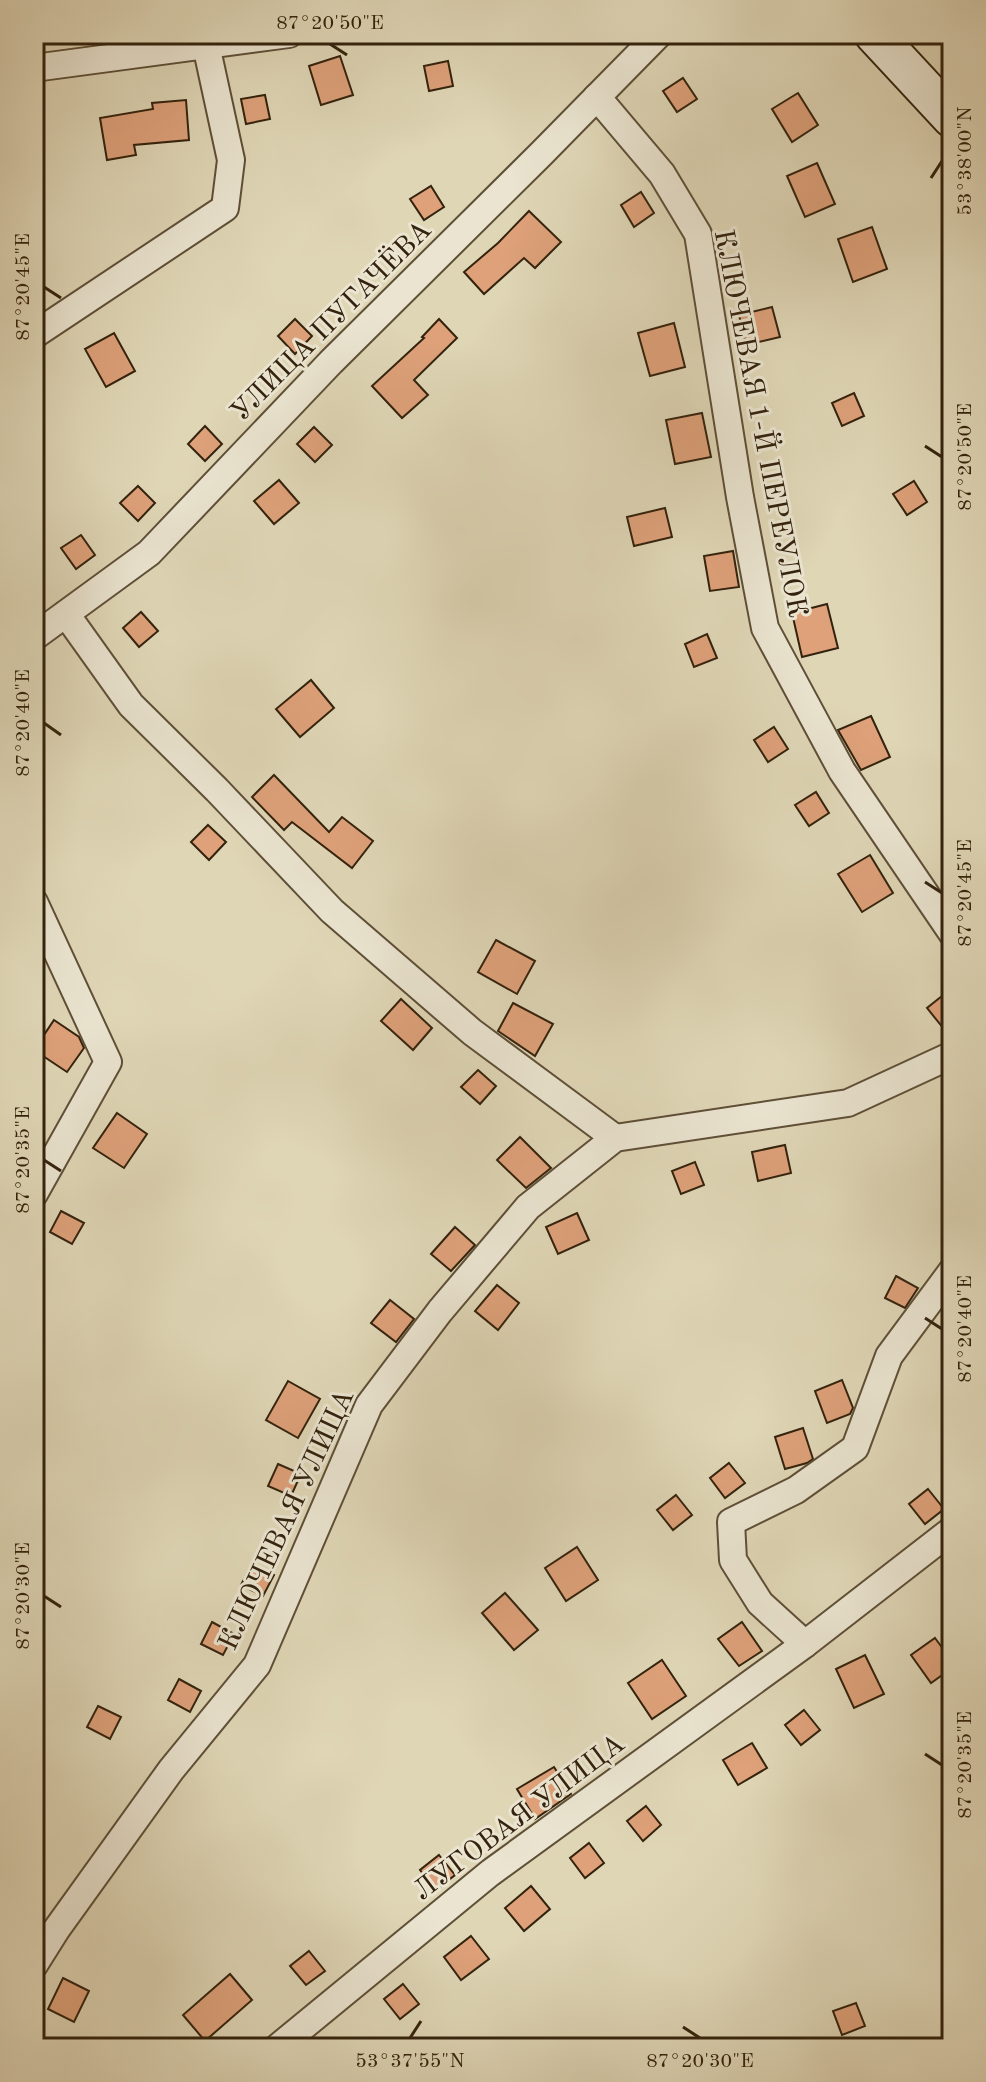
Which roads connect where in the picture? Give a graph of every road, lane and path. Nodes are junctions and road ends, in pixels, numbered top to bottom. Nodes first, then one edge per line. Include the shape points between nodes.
1 (289, 34) edge
2 (659, 34) edge
3 (874, 34) edge
4 (206, 45) junction
5 (34, 68) edge
6 (597, 97) junction
7 (952, 118) edge
8 (34, 335) edge
9 (66, 614) junction
10 (34, 637) edge
11 (34, 902) edge
12 (952, 933) edge
13 (952, 1055) edge
14 (615, 1138) junction
15 (34, 1194) edge
16 (952, 1271) edge
17 (952, 1530) edge
18 (805, 1644) junction
19 (34, 1965) edge
20 (277, 2048) edge

1 - 4 street
2 - 6 street, УЛИЦА ПУГАЧЁВА
3 - 7 main road
4 - 5 street
4 - 8 street via 231,160 225,208
6 - 9 street, УЛИЦА ПУГАЧЁВА via 331,362 149,553
6 - 12 street, КЛЮЧЕВАЯ 1-Й ПЕРЕУЛОК via 662,174 698,234 765,628 842,771
9 - 10 street, УЛИЦА ПУГАЧЁВА
9 - 14 street via 131,705 332,911 472,1032
11 - 15 street via 108,1062
13 - 14 street, КЛЮЧЕВАЯ УЛИЦА via 848,1103
14 - 19 street, КЛЮЧЕВАЯ УЛИЦА via 528,1207 369,1405 257,1665 171,1770
16 - 18 street via 889,1356 855,1448 796,1490 731,1522 733,1560 760,1603
17 - 18 street, ЛУГОВАЯ УЛИЦА
18 - 20 street, ЛУГОВАЯ УЛИЦА via 490,1873

